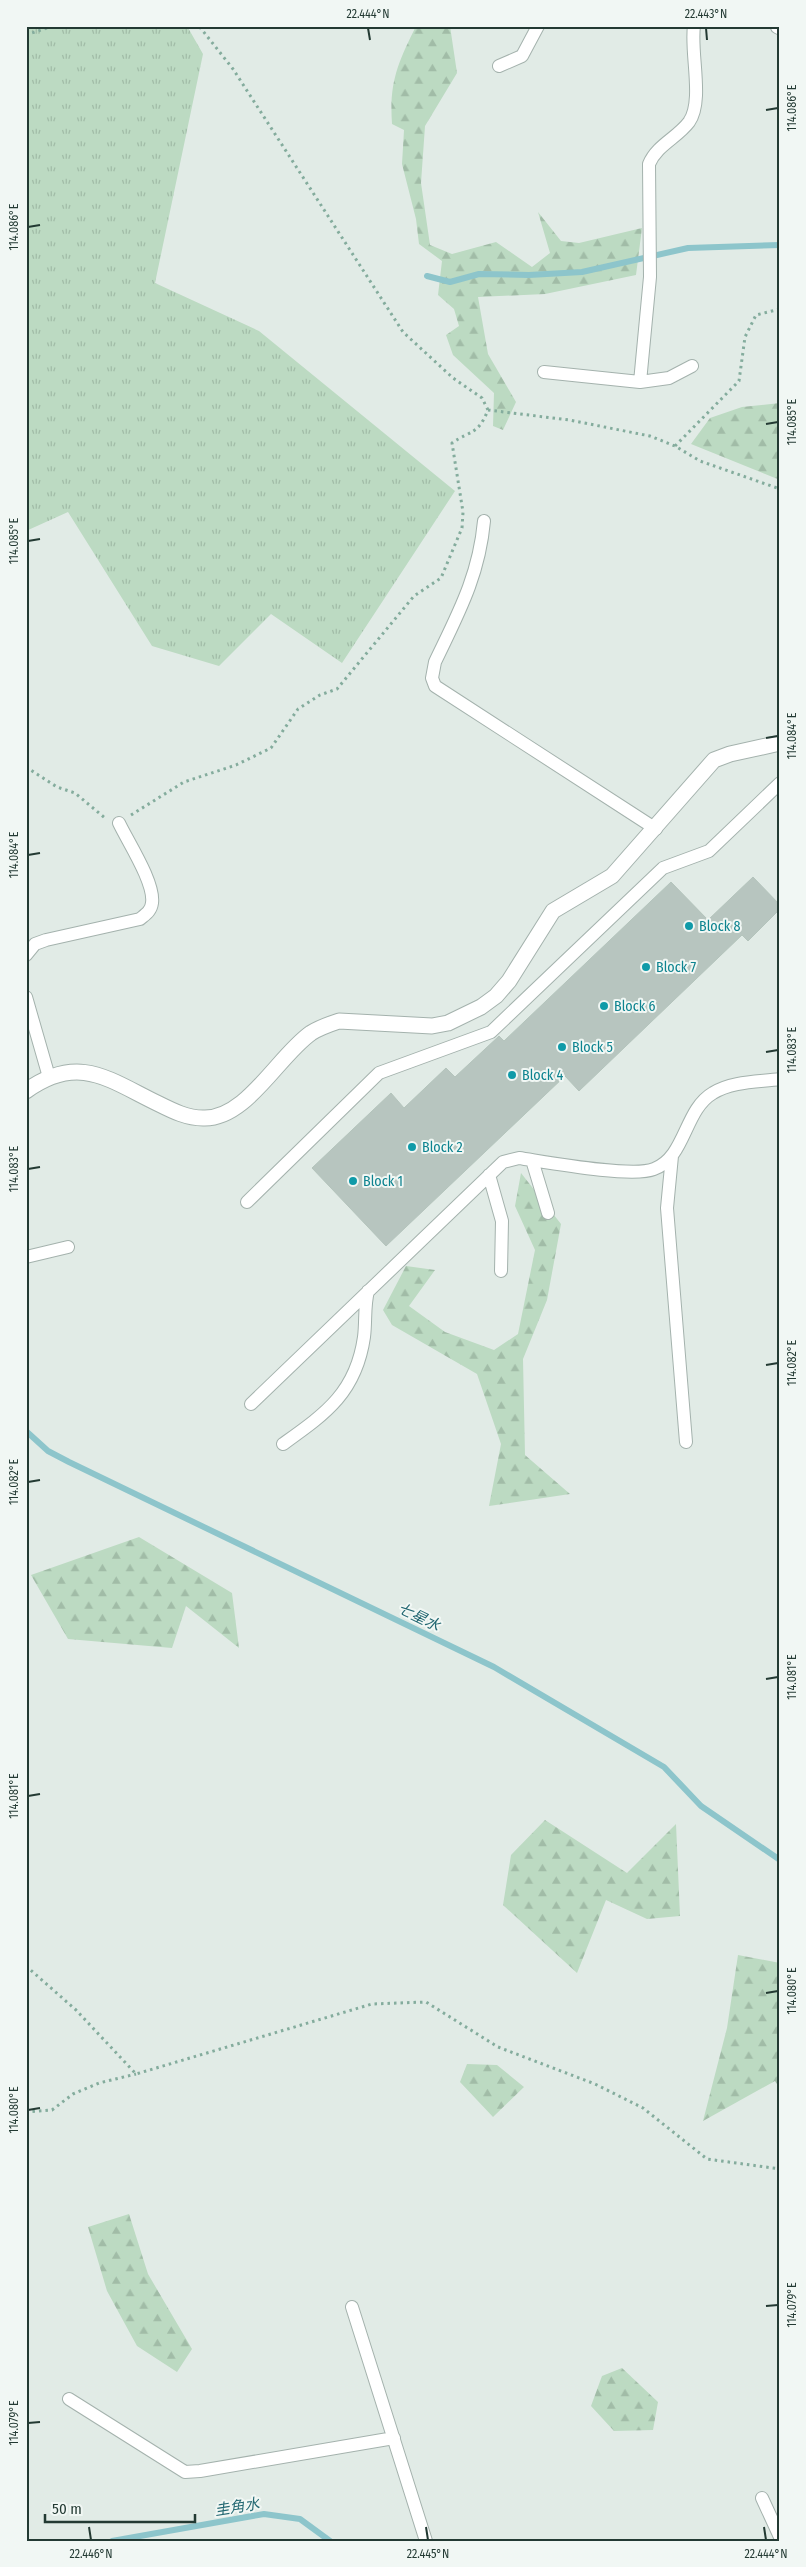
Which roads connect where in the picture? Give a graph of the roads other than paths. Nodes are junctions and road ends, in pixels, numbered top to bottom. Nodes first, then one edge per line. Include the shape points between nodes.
1 (538, 26) edge
2 (694, 26) edge
3 (499, 66) dead end
4 (692, 366) dead end
5 (544, 372) dead end
6 (640, 382) junction
7 (484, 522) dead end
8 (780, 743) edge
9 (780, 783) edge
10 (119, 823) road end
11 (656, 829) junction
12 (26, 955) edge
13 (26, 998) edge
14 (49, 1077) junction
15 (780, 1079) edge
16 (26, 1091) edge
17 (672, 1156) junction
18 (532, 1160) junction
19 (489, 1175) junction
20 (247, 1202) dead end
21 (548, 1214) dead end
22 (68, 1246) dead end
23 (26, 1257) edge
24 (501, 1270) dead end
25 (368, 1291) junction
26 (250, 1404) dead end
27 (686, 1442) dead end
28 (283, 1444) dead end
29 (352, 2306) dead end
30 (69, 2399) dead end
31 (394, 2438) junction
32 (762, 2498) dead end
33 (780, 2536) edge
34 (426, 2541) edge

1 - 3 lane via 522,56
2 - 6 lane via 695,93 692,114 688,122 657,150 649,164 650,278
4 - 6 lane via 669,378
5 - 6 lane
7 - 11 lane via 476,573 435,662 432,678 435,686
8 - 11 street via 714,760
9 - 20 lane via 709,851 663,868 491,1032 379,1073
10 - 12 lane via 151,889 149,912 140,919 46,940 35,944
11 - 14 street via 612,876 553,911 510,980 496,996 465,1016 432,1026 339,1021 326,1026 300,1042 240,1104 229,1112 204,1118 183,1115 100,1075 71,1071
13 - 14 lane
14 - 16 street
15 - 17 lane via 735,1085 713,1092 698,1106
17 - 18 lane via 656,1169 636,1173
17 - 27 lane via 667,1208
18 - 19 lane via 511,1159
18 - 21 lane
19 - 24 lane via 502,1221
19 - 25 lane
22 - 23 lane
25 - 26 lane
25 - 28 lane via 359,1363 349,1384 324,1415
29 - 31 lane
30 - 31 lane via 185,2472
31 - 34 lane
32 - 33 lane

